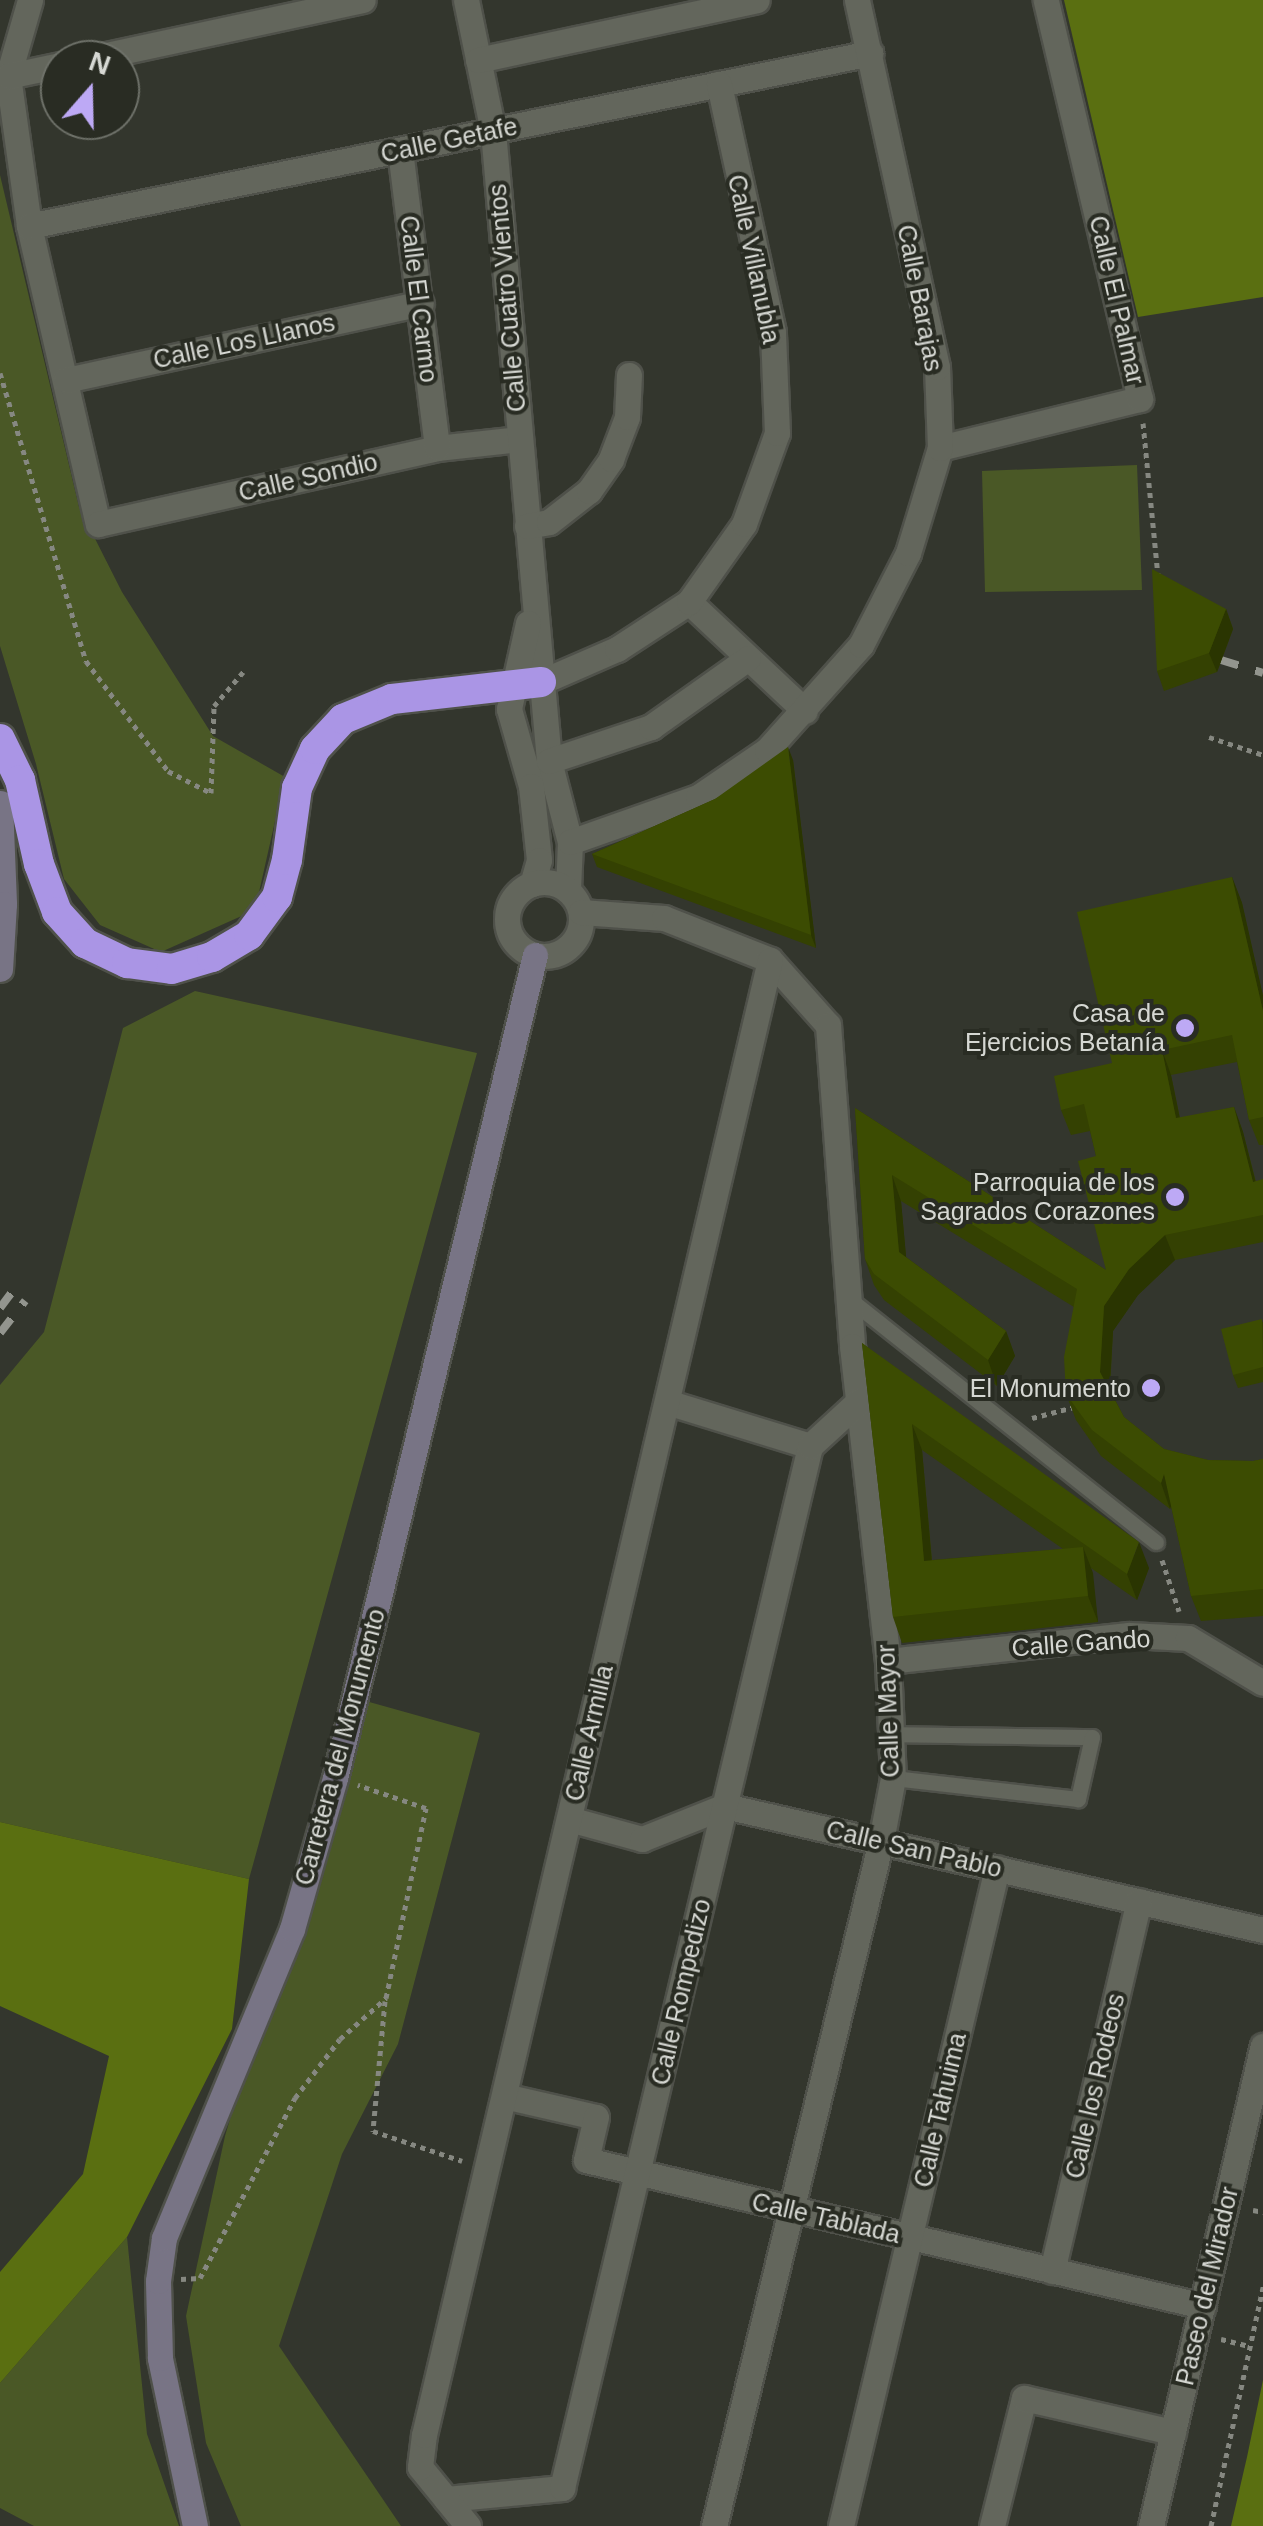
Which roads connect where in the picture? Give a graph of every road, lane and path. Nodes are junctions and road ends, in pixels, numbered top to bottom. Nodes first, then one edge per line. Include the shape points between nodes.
1 (30, 0) edge
2 (363, 0) edge
3 (466, 0) edge
4 (757, 0) edge
5 (858, 0) edge
6 (1046, 0) edge
7 (140, 48) edge
8 (870, 53) junction
9 (478, 60) junction
10 (40, 69) edge
11 (8, 76) junction
12 (718, 84) junction
13 (493, 131) junction
14 (400, 150) junction
15 (28, 226) junction
16 (420, 303) junction
17 (0, 373) edge
18 (629, 376) dead end
19 (66, 380) junction
20 (1140, 399) junction
21 (520, 439) junction
22 (437, 448) junction
23 (940, 448) junction
24 (527, 526) junction
25 (1159, 589) edge
26 (689, 602) junction
27 (748, 658) junction
28 (243, 672) dead end
29 (527, 683) junction
30 (805, 711) junction
31 (1209, 738) dead end
32 (0, 739) edge
33 (1263, 755) edge
34 (549, 761) junction
35 (0, 803) edge
36 (570, 842) junction
37 (532, 884) junction
38 (2, 899) edge
39 (574, 901) junction
40 (535, 955) junction
41 (770, 960) junction
42 (0, 969) edge
43 (848, 1298) junction
44 (859, 1401) junction
45 (666, 1402) junction
46 (1075, 1407) edge
47 (1005, 1425) junction
48 (810, 1446) junction
49 (1156, 1542) joint
50 (1188, 1638) junction
51 (888, 1661) junction
52 (1263, 1683) edge
53 (891, 1734) junction
54 (335, 1778) junction
55 (893, 1778) junction
56 (725, 1806) junction
57 (569, 1818) junction
58 (881, 1842) junction
59 (997, 1868) junction
60 (1139, 1902) junction
61 (1263, 1930) edge
62 (386, 1998) junction
63 (1263, 2046) edge
64 (504, 2096) junction
65 (486, 2169) junction
66 (638, 2172) junction
67 (1253, 2210) dead end
68 (794, 2212) junction
69 (1263, 2212) edge
70 (910, 2238) junction
71 (1052, 2271) junction
72 (158, 2281) junction
73 (1263, 2288) edge
74 (1203, 2306) junction
75 (1221, 2339) dead end
76 (1249, 2346) junction
77 (1173, 2432) junction
78 (446, 2498) junction
79 (195, 2526) edge
80 (468, 2526) edge
81 (714, 2526) edge
82 (841, 2526) edge
83 (992, 2526) edge
84 (1151, 2526) edge
85 (1211, 2526) edge

1 - 11 street
2 - 7 street
3 - 9 street, Calle Cuatro Vientos
4 - 9 street
5 - 8 street, Calle Barajas
6 - 20 street, Calle El Palmar
8 - 12 street, Calle Getafe
8 - 23 street, Calle Barajas via 937,367
9 - 13 street, Calle Cuatro Vientos
10 - 11 street
11 - 15 street
12 - 13 street, Calle Getafe
12 - 26 street, Calle Villanubla via 773,332 776,433 744,524
13 - 14 street, Calle Getafe
13 - 21 street, Calle Cuatro Vientos
14 - 15 street, Calle Getafe
14 - 16 street, Calle El Carmo
15 - 19 street
16 - 19 street, Calle Los Llanos
16 - 22 street, Calle El Carmo
17 - 28 path via 86,662 168,772 211,793 214,706
18 - 24 street via 627,417 611,459 589,491 549,522
19 - 22 street, Calle Sondio via 98,524
20 - 23 street, Calle El Palmar
20 - 25 path
21 - 22 street, Calle Sondio
21 - 24 street, Calle Cuatro Vientos
23 - 30 street, Calle Barajas via 908,553 888,594 861,645
24 - 29 street, Calle Cuatro Vientos via 534,599
26 - 27 street
26 - 29 street, Calle Villanubla via 617,649
27 - 30 street
27 - 34 street via 651,727
29 - 32 highway via 392,699 343,719 315,749 297,788 277,897 249,935 212,957 172,969 127,964 85,943 56,912 20,780
29 - 34 street, Calle Cuatro Vientos
29 - 37 street, Calle Cuatro Vientos via 509,710 530,786 538,860
30 - 36 street, Calle Barajas via 767,750 698,797
31 - 33 path
34 - 36 street, Calle Cuatro Vientos
35 - 38 street
36 - 39 street, Calle Cuatro Vientos
37 - 39 street via 550,882
37 - 40 street via 508,911 518,946
38 - 42 street
39 - 40 street via 581,927 564,951
39 - 41 street via 664,918
40 - 54 street, Carretera del Monumento
41 - 43 street, Calle Mayor via 828,1025
41 - 45 street, Calle Armilla
43 - 44 street, Calle Mayor
43 - 47 lane
44 - 48 street
44 - 51 street, Calle Mayor
45 - 48 street
45 - 57 street, Calle Armilla
46 - 47 path
47 - 49 lane
48 - 56 street, Calle Rompedizo
49 - 50 path
50 - 51 street, Calle Gando via 1129,1635
50 - 52 street, Calle Gando
51 - 53 street, Calle Mayor
53 - 55 street, Calle Mayor
53 - 55 lane via 1092,1737 1078,1799
54 - 62 path via 426,1808
54 - 72 street, Carretera del Monumento via 292,1929 164,2238
55 - 58 street, Calle Mayor
56 - 57 street via 642,1838
56 - 58 street, Calle San Pablo
56 - 66 street, Calle Rompedizo
57 - 64 street, Calle Armilla
58 - 59 street, Calle San Pablo
58 - 68 street, Calle Mayor
59 - 60 street, Calle San Pablo
59 - 70 street, Calle Tahuima
60 - 61 street, Calle San Pablo
60 - 71 street, Calle los Rodeos
62 - 65 path via 373,2131
62 - 72 path via 340,2039 295,2098 200,2278
63 - 74 street, Paseo del Mirador
64 - 65 street, Calle Armilla
64 - 66 street, Calle Tablada via 596,2117 586,2160
65 - 78 street, Calle Armilla via 420,2467
66 - 68 street, Calle Tablada
66 - 78 street, Calle Rompedizo via 562,2488
67 - 69 path
68 - 70 street, Calle Tablada
68 - 81 street, Calle Mayor
70 - 71 street, Calle Tablada
70 - 82 street, Calle Tahuima
71 - 74 street, Calle Tablada
72 - 79 street, Carretera del Monumento via 160,2358
73 - 76 path
74 - 77 street, Paseo del Mirador
75 - 76 path
76 - 85 path
77 - 83 street via 1024,2398
77 - 84 street, Paseo del Mirador
78 - 80 street

